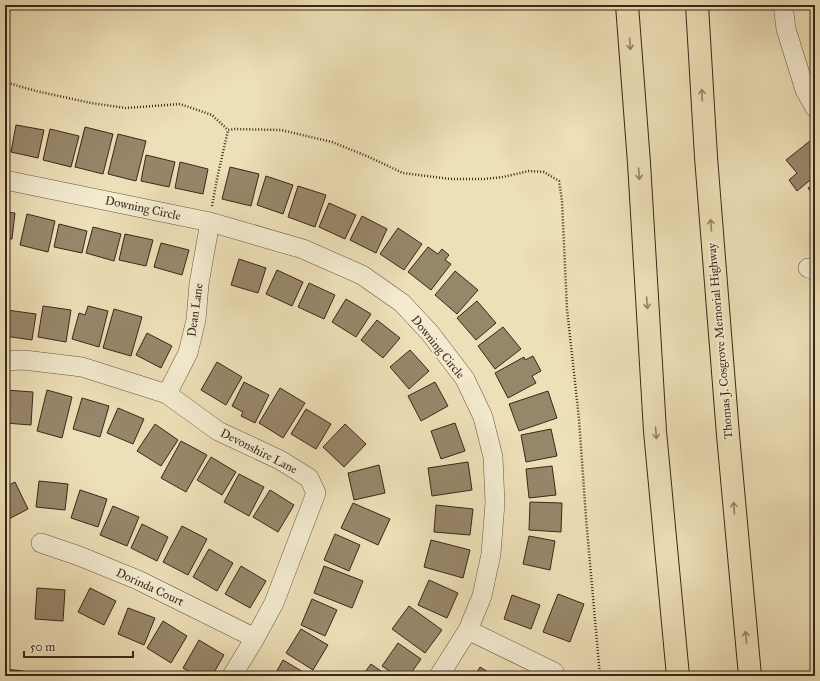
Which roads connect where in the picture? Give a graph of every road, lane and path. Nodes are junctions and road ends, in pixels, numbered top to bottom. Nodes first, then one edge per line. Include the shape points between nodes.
1 (627, 5) edge
2 (697, 5) edge
3 (783, 5) edge
4 (5, 82) edge
5 (815, 108) edge
6 (228, 130) junction
7 (5, 180) edge
8 (210, 222) junction
9 (5, 361) edge
10 (167, 394) junction
11 (41, 543) dead end
12 (468, 630) junction
13 (255, 638) junction
14 (554, 672) dead end
15 (232, 676) edge
16 (439, 676) edge
17 (600, 676) edge
18 (678, 676) edge
19 (750, 676) edge

1 -> 18 highway via 655,431
19 -> 2 highway, Thomas J. Cosgrove Memorial Highway via 706,165
3 - 5 street via 786,29 805,90
4 - 6 path via 36,91 126,108 180,104 212,115
6 - 8 path
6 - 17 path via 281,130 332,142 403,173 484,179 529,171 544,172 559,181 567,309 579,419
7 - 8 street, Downing Circle
8 - 10 street, Dean Lane via 199,284 196,320 188,353
8 - 12 street, Downing Circle via 303,249 362,275 402,303 430,333 465,379 483,417 493,457 495,503 491,554 482,596
9 - 10 street, Devonshire Lane via 24,360 82,367
10 - 13 street, Devonshire Lane via 218,431 280,460 309,478 316,493 274,602
11 - 13 street, Dorinda Court via 138,580
12 - 14 street
12 - 16 street, Downing Circle
13 - 15 street, Devonshire Lane

